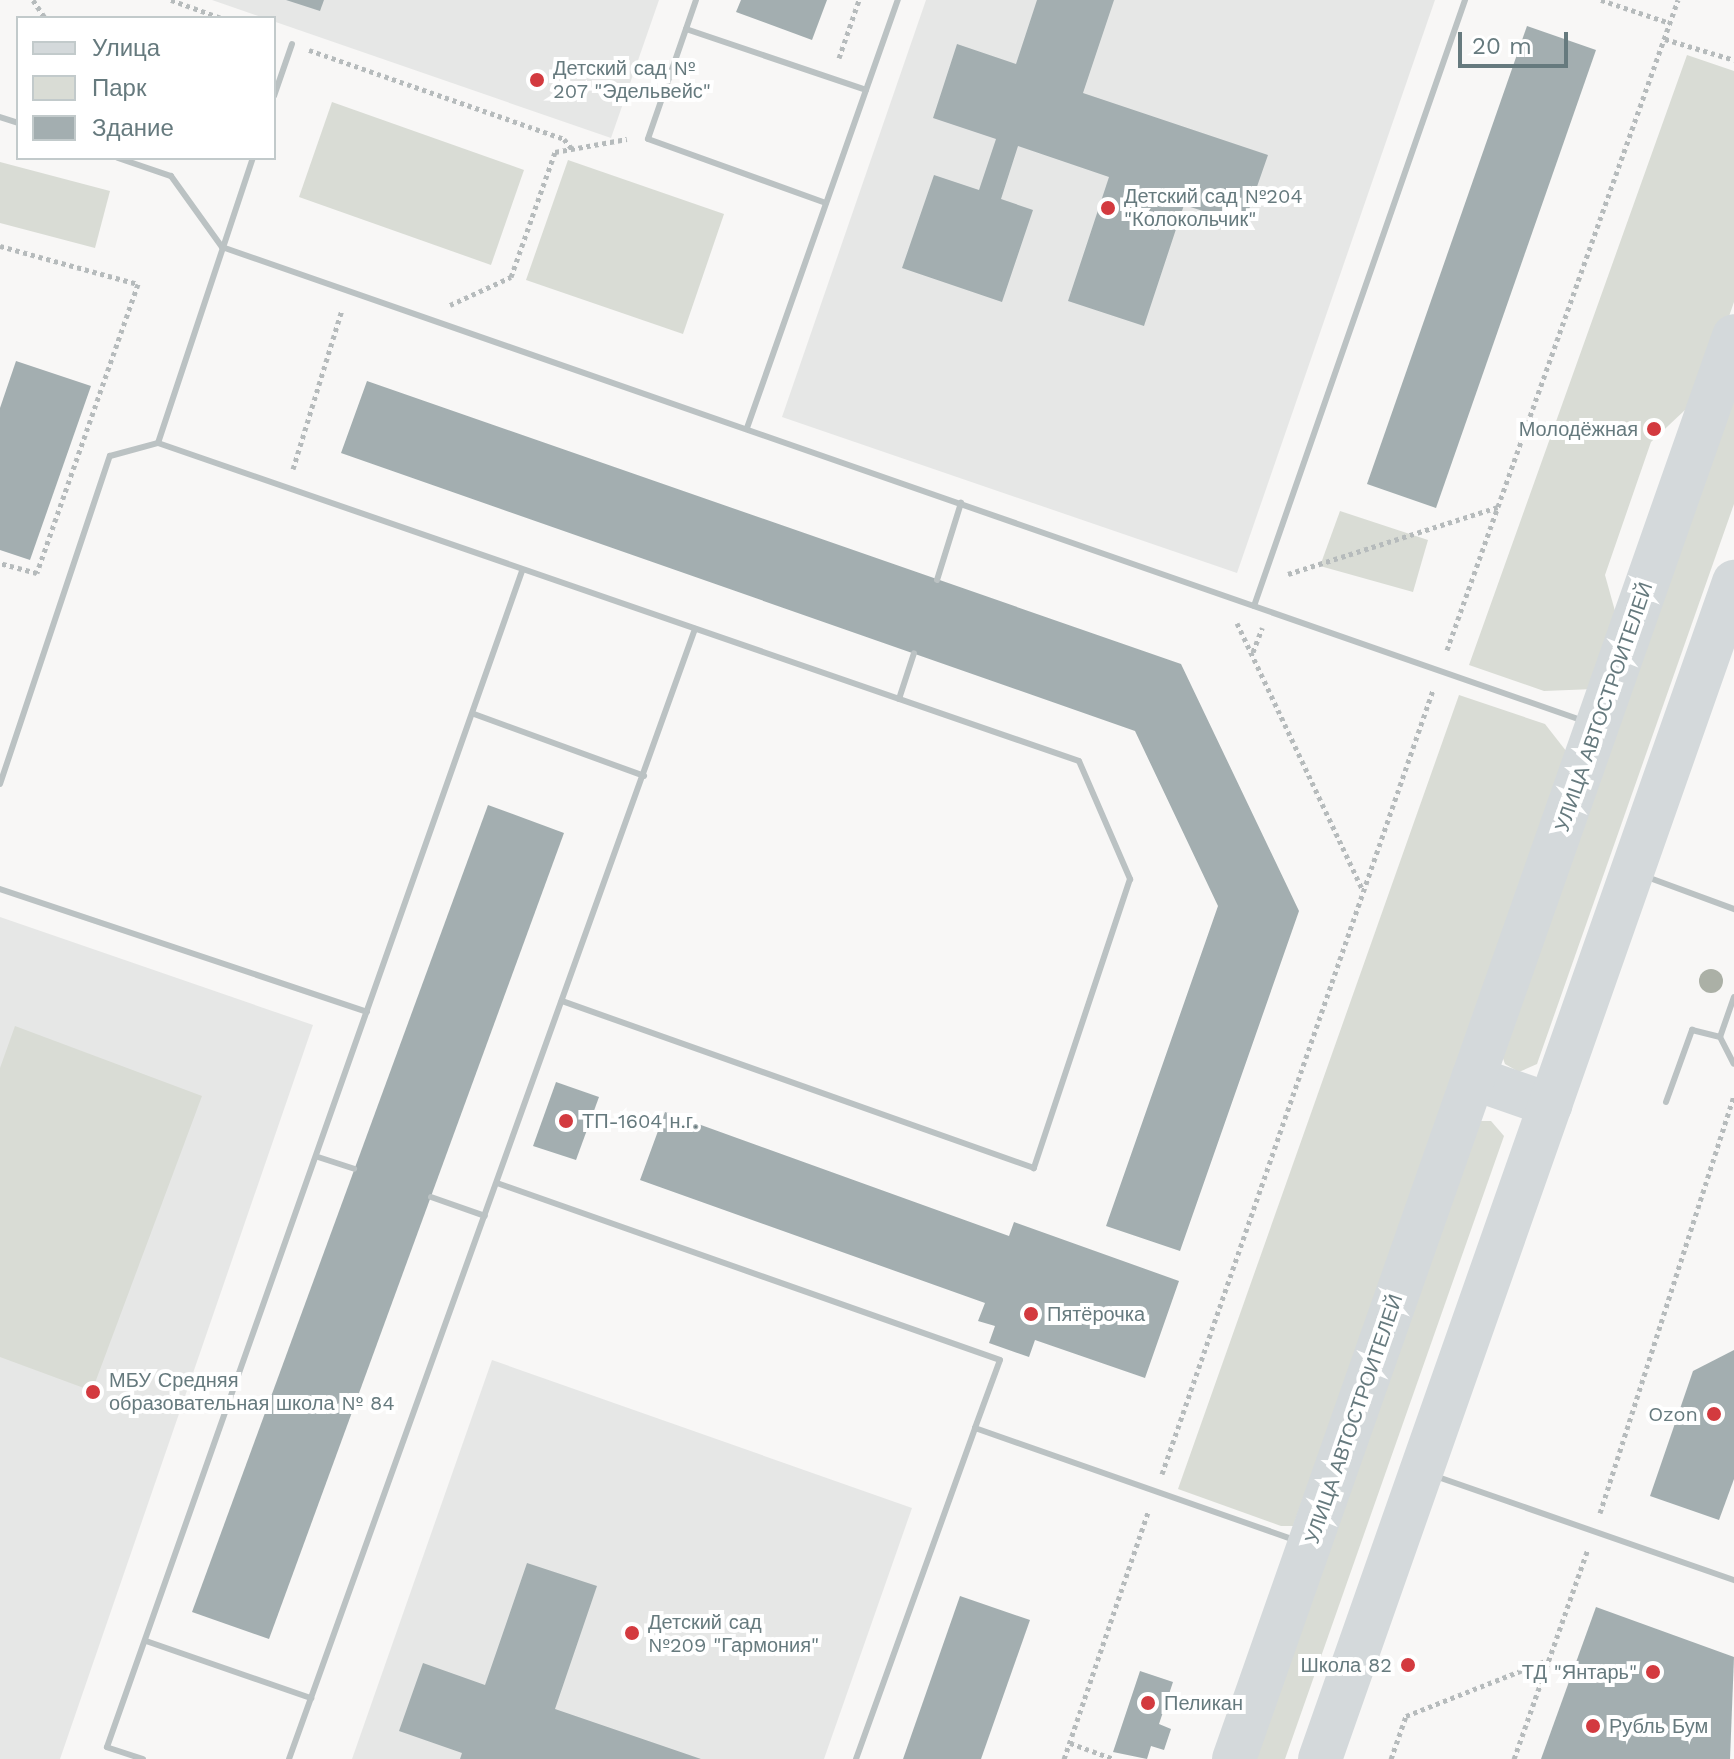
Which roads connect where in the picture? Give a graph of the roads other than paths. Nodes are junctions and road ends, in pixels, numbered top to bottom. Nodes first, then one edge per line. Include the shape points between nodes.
1 (696, 0) edge
2 (898, 0) edge
3 (1465, 0) edge
4 (686, 29) junction
5 (292, 44) road end
6 (276, 90) edge
7 (866, 90) junction
8 (124, 160) edge
9 (252, 160) edge
10 (826, 203) junction
11 (222, 247) junction
12 (1734, 336) edge
13 (747, 428) junction
14 (158, 443) junction
15 (961, 503) junction
16 (522, 571) junction
17 (937, 580) dead end
18 (1734, 582) edge
19 (1254, 606) junction
20 (695, 629) junction
21 (914, 653) dead end
22 (899, 699) junction
23 (474, 714) junction
24 (1597, 726) junction
25 (644, 776) junction
26 (0, 784) edge
27 (1632, 871) junction
28 (0, 889) edge
29 (1734, 909) edge
30 (1734, 997) edge
31 (562, 1001) junction
32 (367, 1012) junction
33 (1720, 1037) junction
34 (1734, 1064) edge
35 (1473, 1078) junction
36 (1666, 1102) dead end
37 (1550, 1105) junction
38 (318, 1157) junction
39 (354, 1169) dead end
40 (497, 1183) junction
41 (431, 1197) dead end
42 (485, 1216) junction
43 (975, 1428) junction
44 (1421, 1471) junction
45 (1309, 1545) junction
46 (1734, 1580) edge
47 (146, 1641) junction
48 (311, 1698) junction
49 (143, 1759) edge
50 (289, 1759) edge
51 (856, 1759) edge
52 (1234, 1759) edge
53 (1320, 1759) edge

1 - 4 lane
2 - 7 lane
3 - 19 lane
4 - 7 lane
4 - 10 lane via 648,139
5 - 6 lane
7 - 10 lane
8 - 11 lane via 171,176
9 - 11 lane
10 - 13 lane
11 - 13 lane
11 - 14 lane
12 - 24 main road, УЛИЦА АВТОСТРОИТЕЛЕЙ
13 - 15 lane
14 - 16 lane
14 - 26 lane via 110,456
15 - 17 lane
15 - 19 lane
16 - 20 lane
16 - 23 lane
18 - 27 main road
19 - 24 lane
20 - 22 lane
20 - 25 lane
21 - 22 lane
22 - 31 lane via 1079,761 1130,879 1034,1168
23 - 25 lane
23 - 32 lane
24 - 35 main road, УЛИЦА АВТОСТРОИТЕЛЕЙ
25 - 31 lane
27 - 29 lane
27 - 37 main road
28 - 32 lane
30 - 33 lane
31 - 40 lane
32 - 38 lane
33 - 34 lane
33 - 36 lane via 1692,1030
35 - 37 main road
35 - 45 main road, УЛИЦА АВТОСТРОИТЕЛЕЙ
37 - 44 main road
38 - 39 lane
38 - 47 lane
40 - 42 lane
40 - 43 lane via 1000,1360
41 - 42 lane
42 - 48 lane
43 - 45 lane
43 - 51 lane
44 - 46 lane
44 - 53 main road
45 - 52 main road, УЛИЦА АВТОСТРОИТЕЛЕЙ
47 - 48 lane
47 - 49 lane via 107,1747
48 - 50 lane

